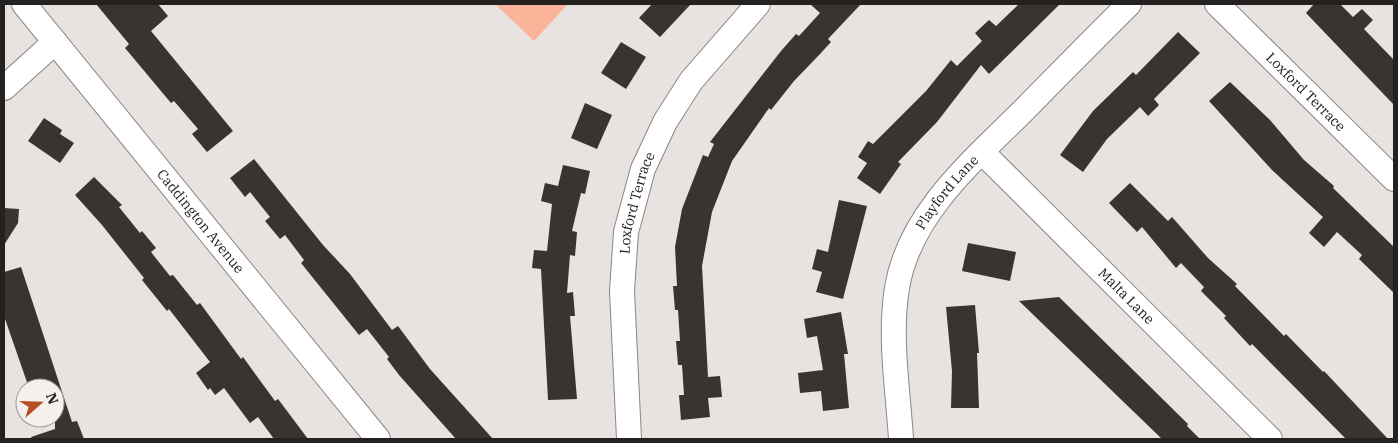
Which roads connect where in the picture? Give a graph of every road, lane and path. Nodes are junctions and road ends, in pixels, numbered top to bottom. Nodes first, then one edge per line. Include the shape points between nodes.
1 (24, 4) edge
2 (758, 4) edge
3 (1129, 4) edge
4 (1216, 4) edge
5 (55, 42) junction
6 (4, 88) edge
7 (982, 152) junction
8 (1394, 180) edge
9 (378, 439) edge
10 (630, 439) edge
11 (901, 439) edge
12 (1270, 439) edge

1 - 5 street, Caddington Avenue
2 - 10 street, Loxford Terrace via 691,81 664,122 643,169 626,232 622,291
3 - 7 street, Playford Lane
4 - 8 street, Loxford Terrace
5 - 6 street
5 - 9 street, Caddington Avenue
7 - 11 street, Playford Lane via 956,178 924,221 911,244 898,286 894,327
7 - 12 street, Malta Lane

